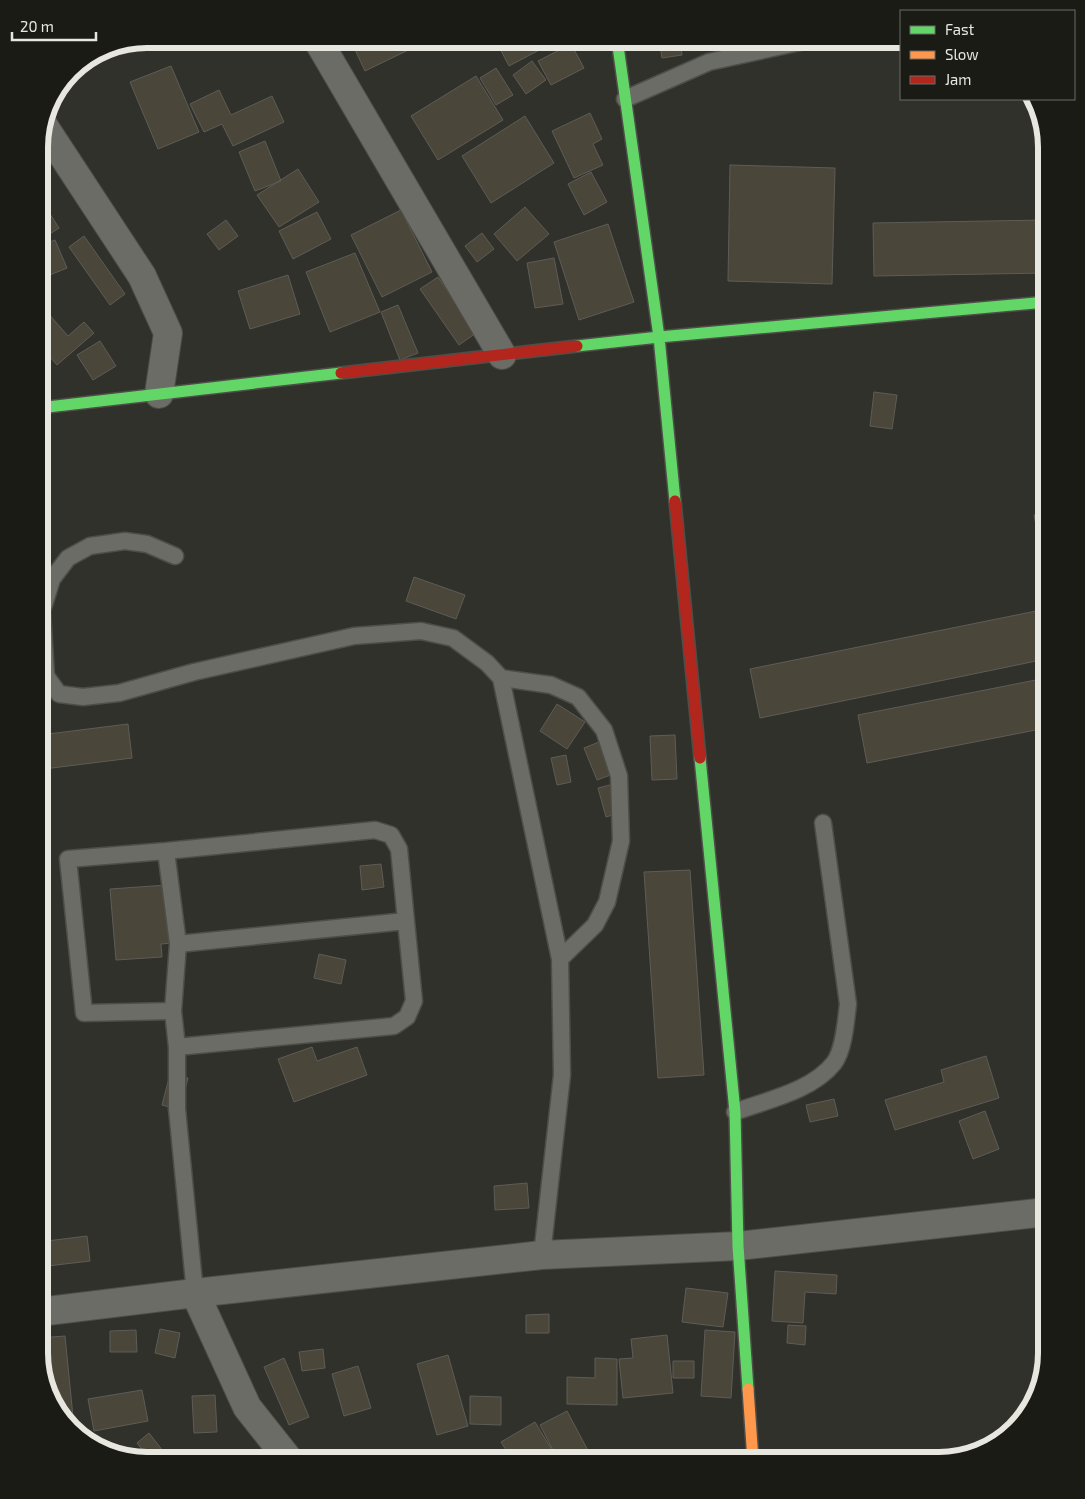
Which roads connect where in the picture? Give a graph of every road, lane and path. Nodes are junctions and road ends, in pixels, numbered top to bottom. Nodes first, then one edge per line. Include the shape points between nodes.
1 (321, 48) edge
2 (618, 48) edge
3 (773, 48) edge
4 (625, 100) junction
5 (48, 133) edge
6 (1038, 303) edge
7 (659, 336) junction
8 (502, 355) junction
9 (159, 394) junction
10 (48, 407) edge
11 (176, 556) dead end
12 (48, 592) edge
13 (501, 678) junction
14 (48, 679) edge
15 (823, 823) dead end
16 (166, 851) junction
17 (406, 921) junction
18 (178, 944) junction
19 (560, 959) junction
20 (173, 1011) junction
21 (177, 1047) junction
22 (735, 1112) junction
23 (1038, 1213) edge
24 (738, 1246) junction
25 (542, 1256) junction
26 (195, 1293) junction
27 (48, 1311) edge
28 (282, 1451) edge
29 (752, 1452) edge

1 - 8 street
2 - 4 street
3 - 4 lane via 709,62
4 - 7 street
5 - 9 street via 142,276 168,333
6 - 7 street
7 - 8 street
7 - 22 street
8 - 9 street
9 - 10 street
11 - 12 lane via 147,544 125,541 90,546 68,558 52,579
13 - 14 lane via 453,638 421,630 354,636 194,672 119,693 83,697 59,694
13 - 19 lane
13 - 19 lane via 551,685 578,697 604,730 620,776 621,841 607,902 596,925
15 - 22 lane via 848,1004 845,1033 834,1062 807,1087
16 - 17 lane via 375,830 390,835 399,849
16 - 18 lane
16 - 20 lane via 68,859 84,1013
17 - 18 lane
17 - 21 lane via 414,1001 407,1017 394,1026
18 - 20 lane
19 - 25 lane via 562,1075
20 - 21 lane
21 - 26 lane via 177,1109
22 - 24 street
23 - 24 street
24 - 25 street
24 - 29 street
25 - 26 street
26 - 27 street
26 - 28 street via 247,1407

